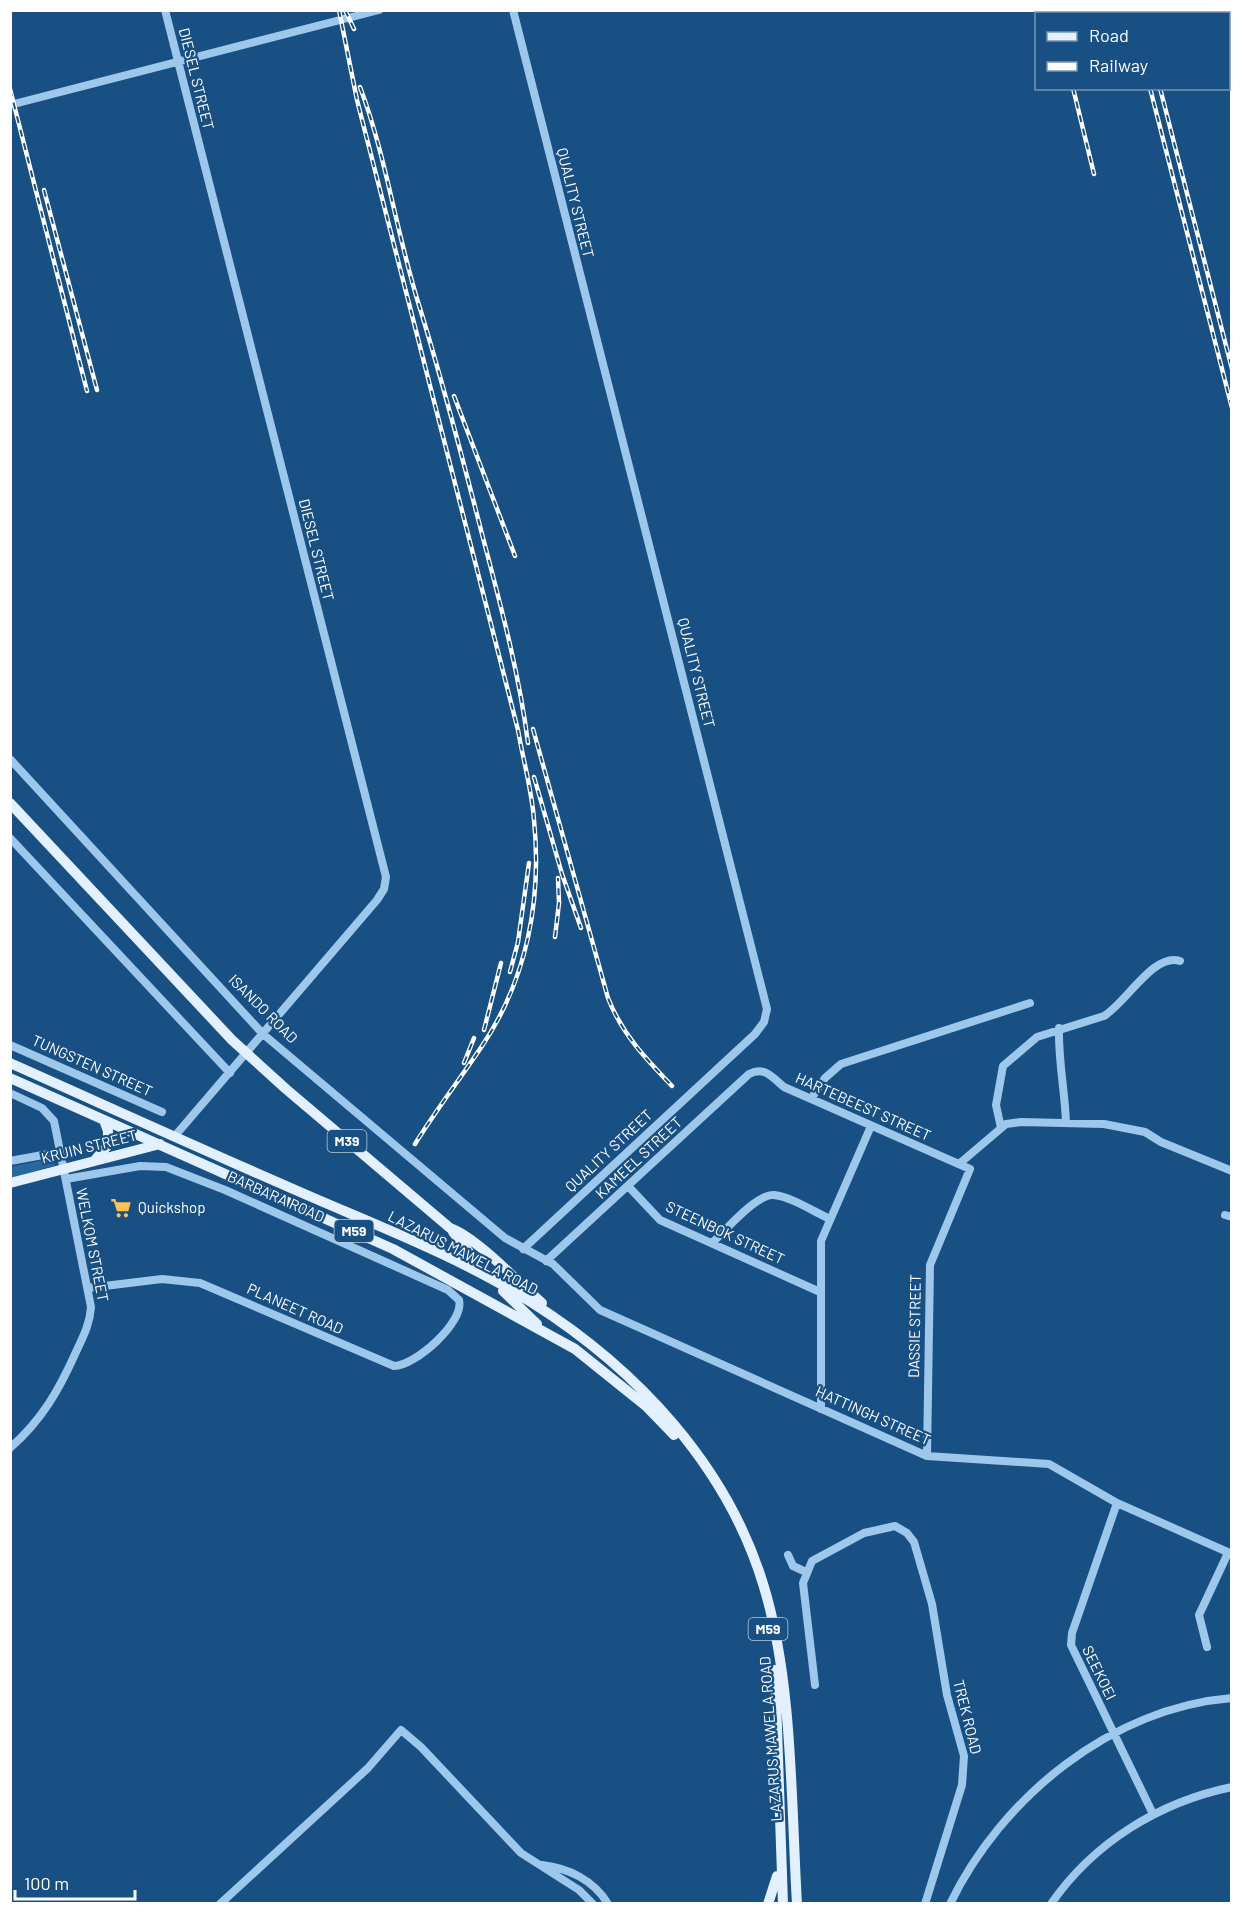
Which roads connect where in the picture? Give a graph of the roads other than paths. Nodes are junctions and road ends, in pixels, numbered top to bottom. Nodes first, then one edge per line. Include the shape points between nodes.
1 (165, 10) edge
2 (379, 10) edge
3 (513, 10) edge
4 (178, 62) junction
5 (10, 105) edge
6 (10, 759) edge
7 (10, 803) edge
8 (10, 838) edge
9 (1180, 960) dead end
10 (1030, 1003) dead end
11 (1059, 1028) junction
12 (263, 1034) junction
13 (10, 1045) edge
14 (246, 1053) junction
15 (10, 1063) edge
16 (230, 1073) junction
17 (749, 1074) joint
18 (10, 1078) edge
19 (10, 1094) edge
20 (811, 1099) junction
21 (162, 1113) dead end
22 (104, 1120) junction
23 (1066, 1123) junction
24 (871, 1126) junction
25 (1001, 1128) junction
26 (174, 1137) junction
27 (159, 1144) junction
28 (59, 1152) junction
29 (10, 1161) edge
30 (92, 1162) junction
31 (959, 1164) junction
32 (63, 1167) junction
33 (970, 1169) joint
34 (1232, 1171) edge
35 (66, 1179) junction
36 (10, 1183) edge
37 (628, 1185) junction
38 (830, 1219) junction
39 (450, 1228) junction
40 (712, 1243) junction
41 (523, 1249) junction
42 (546, 1261) junction
43 (491, 1280) junction
44 (88, 1288) junction
45 (819, 1292) junction
46 (460, 1304) joint
47 (568, 1327) junction
48 (542, 1329) junction
49 (821, 1409) junction
50 (10, 1448) edge
51 (927, 1456) junction
52 (1117, 1503) junction
53 (1230, 1553) edge
54 (788, 1556) dead end
55 (806, 1572) junction
56 (1207, 1647) dead end
57 (815, 1685) dead end
58 (1232, 1698) edge
59 (1114, 1735) junction
60 (1232, 1787) edge
61 (1153, 1814) junction
62 (780, 1855) junction
63 (542, 1864) junction
64 (223, 1902) edge
65 (593, 1904) edge
66 (608, 1904) edge
67 (768, 1904) edge
68 (783, 1904) edge
69 (797, 1904) edge
70 (925, 1904) edge
71 (950, 1904) edge
72 (1051, 1904) edge

1 - 4 street, DIESEL STREET
2 - 4 street
3 - 41 street, QUALITY STREET via 767,1009 755,1034
4 - 5 street
4 - 12 street, DIESEL STREET via 386,878 377,900
6 - 12 street, ISANDO ROAD
7 - 14 main road, M39
8 - 16 street
9 - 11 street via 1166,959 1155,966 1104,1016
10 - 20 street via 842,1064 825,1078
11 - 23 street
11 - 25 street via 1037,1037 1003,1066 996,1106
12 - 14 street, DIESEL STREET
12 - 41 street, ISANDO ROAD via 504,1239
13 - 21 street, TUNGSTEN STREET
14 - 16 street
14 - 39 main road, M39
15 - 26 main road, LAZARUS MAWELA ROAD / M59
16 - 26 street
17 - 20 street, HARTEBEEST STREET via 763,1070 784,1087
17 - 37 street, KAMEEL STREET
18 - 22 main road, LAZARUS MAWELA ROAD / M59
19 - 28 street via 42,1107 51,1116
20 - 24 street, HARTEBEEST STREET
22 - 27 main road, LAZARUS MAWELA ROAD / M59
22 - 30 main road via 108,1145
23 - 25 street via 1021,1122
23 - 34 street via 1104,1124 1145,1132
24 - 31 street, HARTEBEEST STREET
24 - 38 street
25 - 31 street
26 - 27 main road, KRUIN STREET
26 - 43 main road, LAZARUS MAWELA ROAD / M59
27 - 30 main road, KRUIN STREET
27 - 48 main road, LAZARUS MAWELA ROAD / M59 via 393,1249
28 - 29 street, KRUIN STREET
28 - 32 street
30 - 32 main road, KRUIN STREET
31 - 33 street, HARTEBEEST STREET
32 - 35 street, WELKOM STREET
32 - 36 main road, KRUIN STREET
33 - 51 street, DASSIE STREET via 930,1265
35 - 44 street, WELKOM STREET
35 - 46 street, BARBARA ROAD via 140,1166 166,1167 448,1290
37 - 40 street, STEENBOK STREET via 660,1220
37 - 42 street, KAMEEL STREET
38 - 40 street via 771,1194 754,1203
38 - 45 street via 821,1241
39 - 43 main road, M39
39 - 47 main road, M39 via 460,1232
40 - 45 street, STEENBOK STREET
41 - 42 street, HATTINGH STREET
42 - 49 street, HATTINGH STREET via 600,1310
43 - 47 main road, LAZARUS MAWELA ROAD / M59
43 - 48 main road, M39
44 - 46 street, PLANEET ROAD via 162,1279 200,1283 394,1366 406,1365 454,1323
44 - 50 street, WELKOM STREET via 90,1316 62,1384 43,1415
45 - 49 street
47 - 69 main road, LAZARUS MAWELA ROAD / M59 via 625,1374 688,1440 727,1501 753,1554 780,1654
48 - 62 main road, LAZARUS MAWELA ROAD / M59 via 598,1366 667,1427 699,1467 736,1533 763,1606 774,1660
49 - 51 street, HATTINGH STREET
51 - 52 street, HATTINGH STREET via 1049,1464
52 - 53 street, HATTINGH STREET
52 - 59 street, SEEKOEI via 1070,1642
53 - 56 street via 1199,1615
54 - 55 street via 793,1566
55 - 57 street via 803,1583
55 - 70 street, TREK ROAD via 812,1561 864,1533 895,1526 914,1542 932,1604 947,1695 965,1766
58 - 59 street via 1157,1716
59 - 61 street, SEEKOEI
59 - 71 street via 1062,1767 1009,1815 974,1860
60 - 61 street via 1189,1798
61 - 72 street via 1094,1854
62 - 67 main road via 776,1885
62 - 68 main road, LAZARUS MAWELA ROAD / M59
63 - 64 street via 509,1842 401,1730 368,1768
63 - 65 street
63 - 66 street via 582,1878

